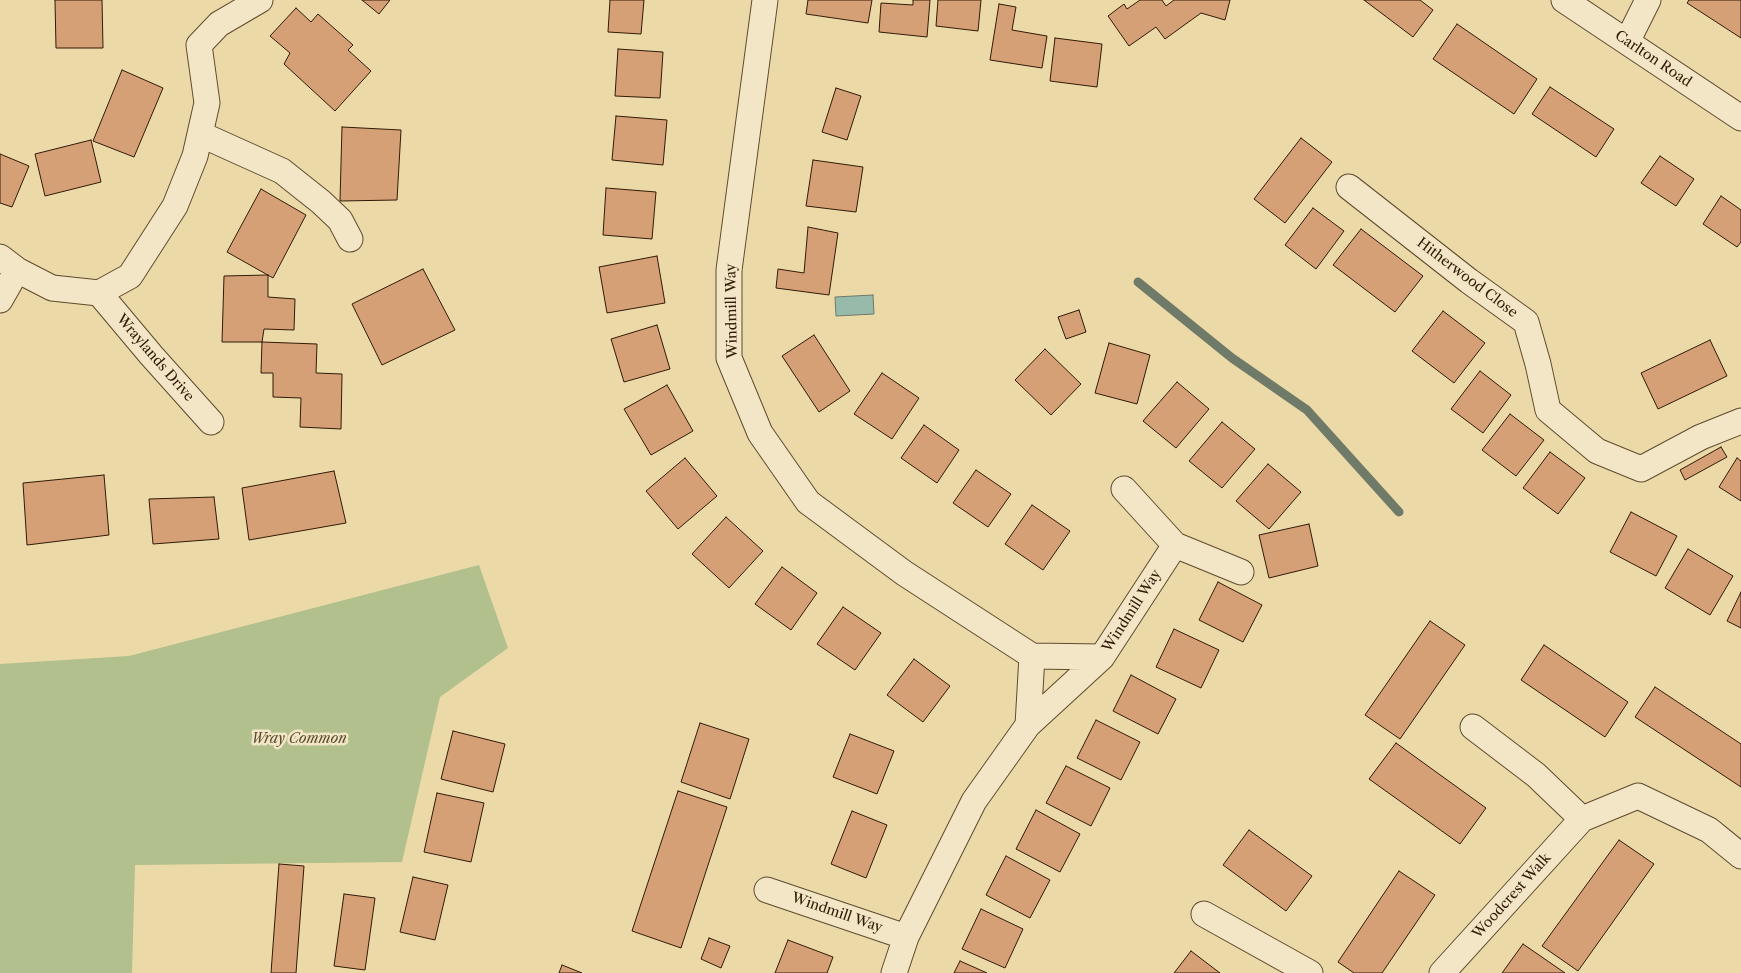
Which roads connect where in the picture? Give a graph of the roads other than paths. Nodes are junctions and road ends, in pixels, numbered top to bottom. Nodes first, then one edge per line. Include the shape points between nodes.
1 (260, 0) edge
2 (765, 0) edge
3 (1564, 0) edge
4 (1648, 0) edge
5 (1627, 42) junction
6 (1741, 118) edge
7 (200, 134) junction
8 (1349, 187) dead end
9 (350, 239) dead end
10 (9, 264) edge
11 (99, 293) junction
12 (0, 300) edge
13 (1741, 420) edge
14 (211, 422) dead end
15 (1124, 489) dead end
16 (1175, 545) junction
17 (1241, 572) dead end
18 (1032, 656) junction
19 (1102, 657) junction
20 (1028, 725) junction
21 (1472, 727) dead end
22 (1582, 819) junction
23 (1741, 856) edge
24 (767, 890) dead end
25 (1204, 914) dead end
26 (906, 937) junction
27 (894, 973) edge
28 (1310, 973) edge
29 (1442, 973) edge

1 - 7 street via 219,24 200,45 207,103
2 - 18 street, Windmill Way via 729,270 729,358 760,433 808,502 904,573
3 - 5 street, Carlton Road
4 - 5 street
5 - 6 street, Carlton Road
7 - 9 street via 282,171 340,220
7 - 11 street via 175,206 130,276
8 - 13 street, Hitherwood Close via 1526,322 1548,410 1597,451 1641,470 1700,437
10 - 11 street via 52,288
10 - 12 street
11 - 14 street, Wraylands Drive
15 - 16 street
16 - 17 street
16 - 19 street, Windmill Way
18 - 19 street
18 - 20 street
19 - 20 street, Windmill Way
20 - 26 street, Windmill Way via 974,801
21 - 22 street via 1536,775
22 - 23 street, Woodcrest Walk via 1638,796 1709,830
22 - 29 street, Woodcrest Walk
24 - 26 street, Windmill Way
25 - 28 street
26 - 27 street, Windmill Way

